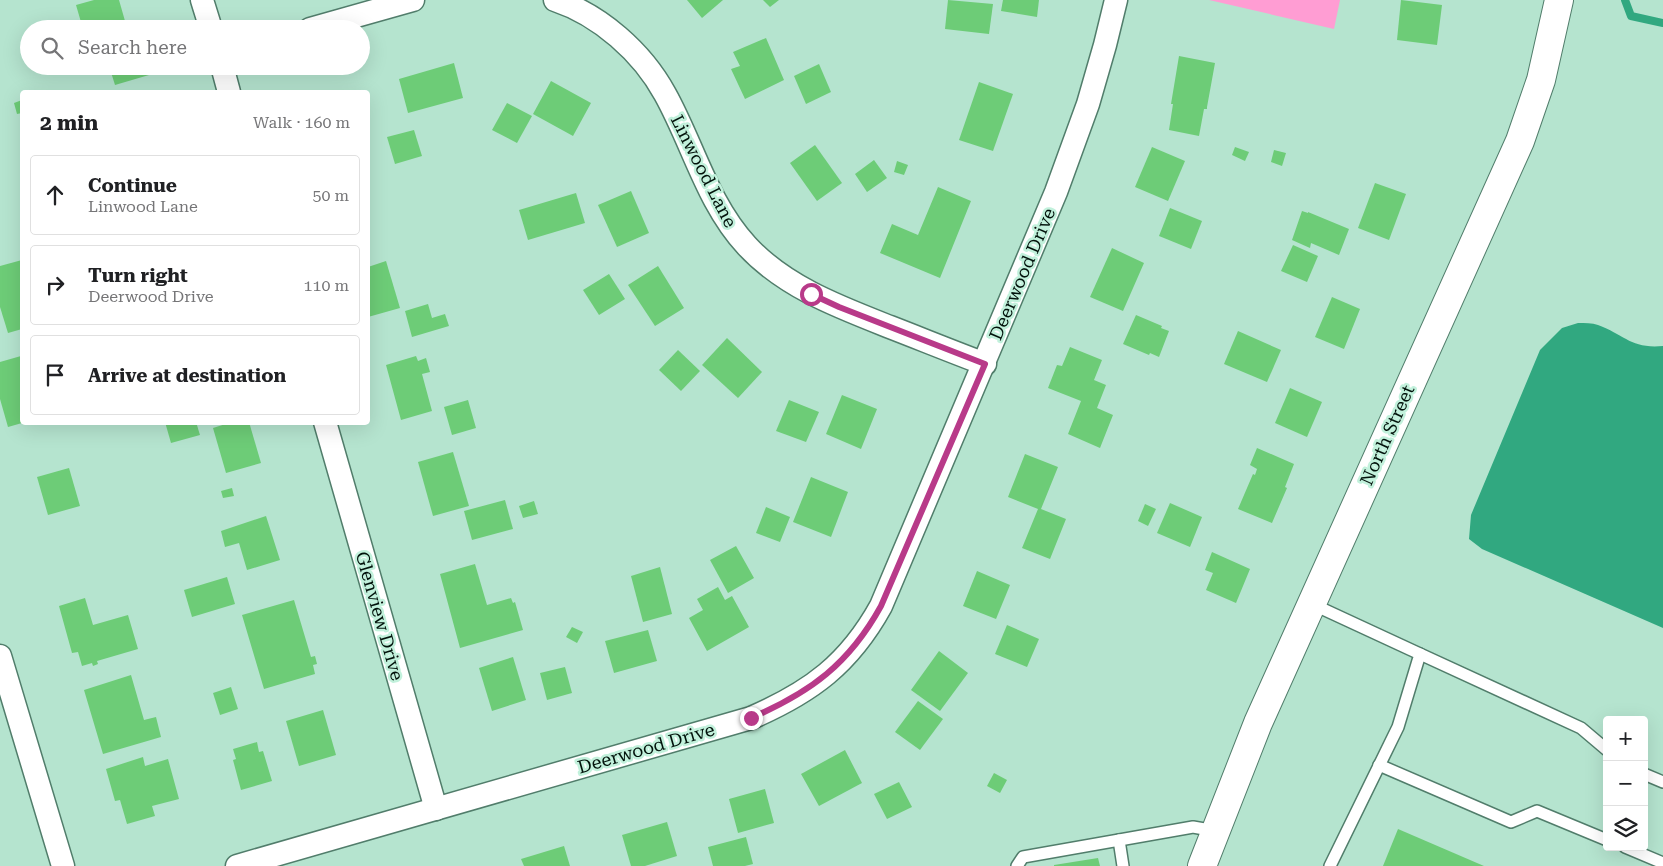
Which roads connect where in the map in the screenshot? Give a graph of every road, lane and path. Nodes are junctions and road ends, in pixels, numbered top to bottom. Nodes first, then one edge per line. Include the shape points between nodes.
1 (202, 0) edge
2 (413, 0) edge
3 (555, 0) edge
4 (1116, 0) edge
5 (1559, 0) edge
6 (208, 20) edge
7 (342, 20) edge
8 (224, 75) edge
9 (228, 90) edge
10 (985, 364) junction
11 (326, 425) edge
12 (1312, 604) junction
13 (1420, 654) junction
14 (0, 656) edge
15 (1603, 747) edge
16 (1379, 765) junction
17 (1648, 776) edge
18 (1663, 782) edge
19 (436, 809) junction
20 (1216, 831) junction
21 (1603, 838) edge
22 (1119, 840) junction
23 (1634, 851) edge
24 (1663, 863) edge
25 (62, 866) edge
26 (237, 866) edge
27 (1017, 866) edge
28 (1123, 866) edge
29 (1202, 866) edge
30 (1330, 866) edge

1 - 6 street
2 - 7 street
3 - 10 street, Linwood Lane via 589,16 612,32 653,74 728,224 764,263 811,294 839,307
4 - 10 street, Deerwood Drive via 1074,146
5 - 12 street, North Street via 1541,80 1520,141
8 - 9 street
10 - 19 street, Deerwood Drive via 881,606 858,642 829,673 780,705 751,718
11 - 19 street, Glenview Drive
12 - 13 lane
12 - 20 street, North Street via 1258,723
13 - 15 lane via 1581,728
13 - 16 lane via 1398,727
14 - 25 street
16 - 21 lane via 1511,822 1537,811
16 - 30 lane
17 - 18 lane
19 - 26 street, Deerwood Drive
20 - 22 lane via 1193,827
20 - 29 street, North Street
22 - 27 lane via 1023,857
22 - 28 lane
23 - 24 lane

